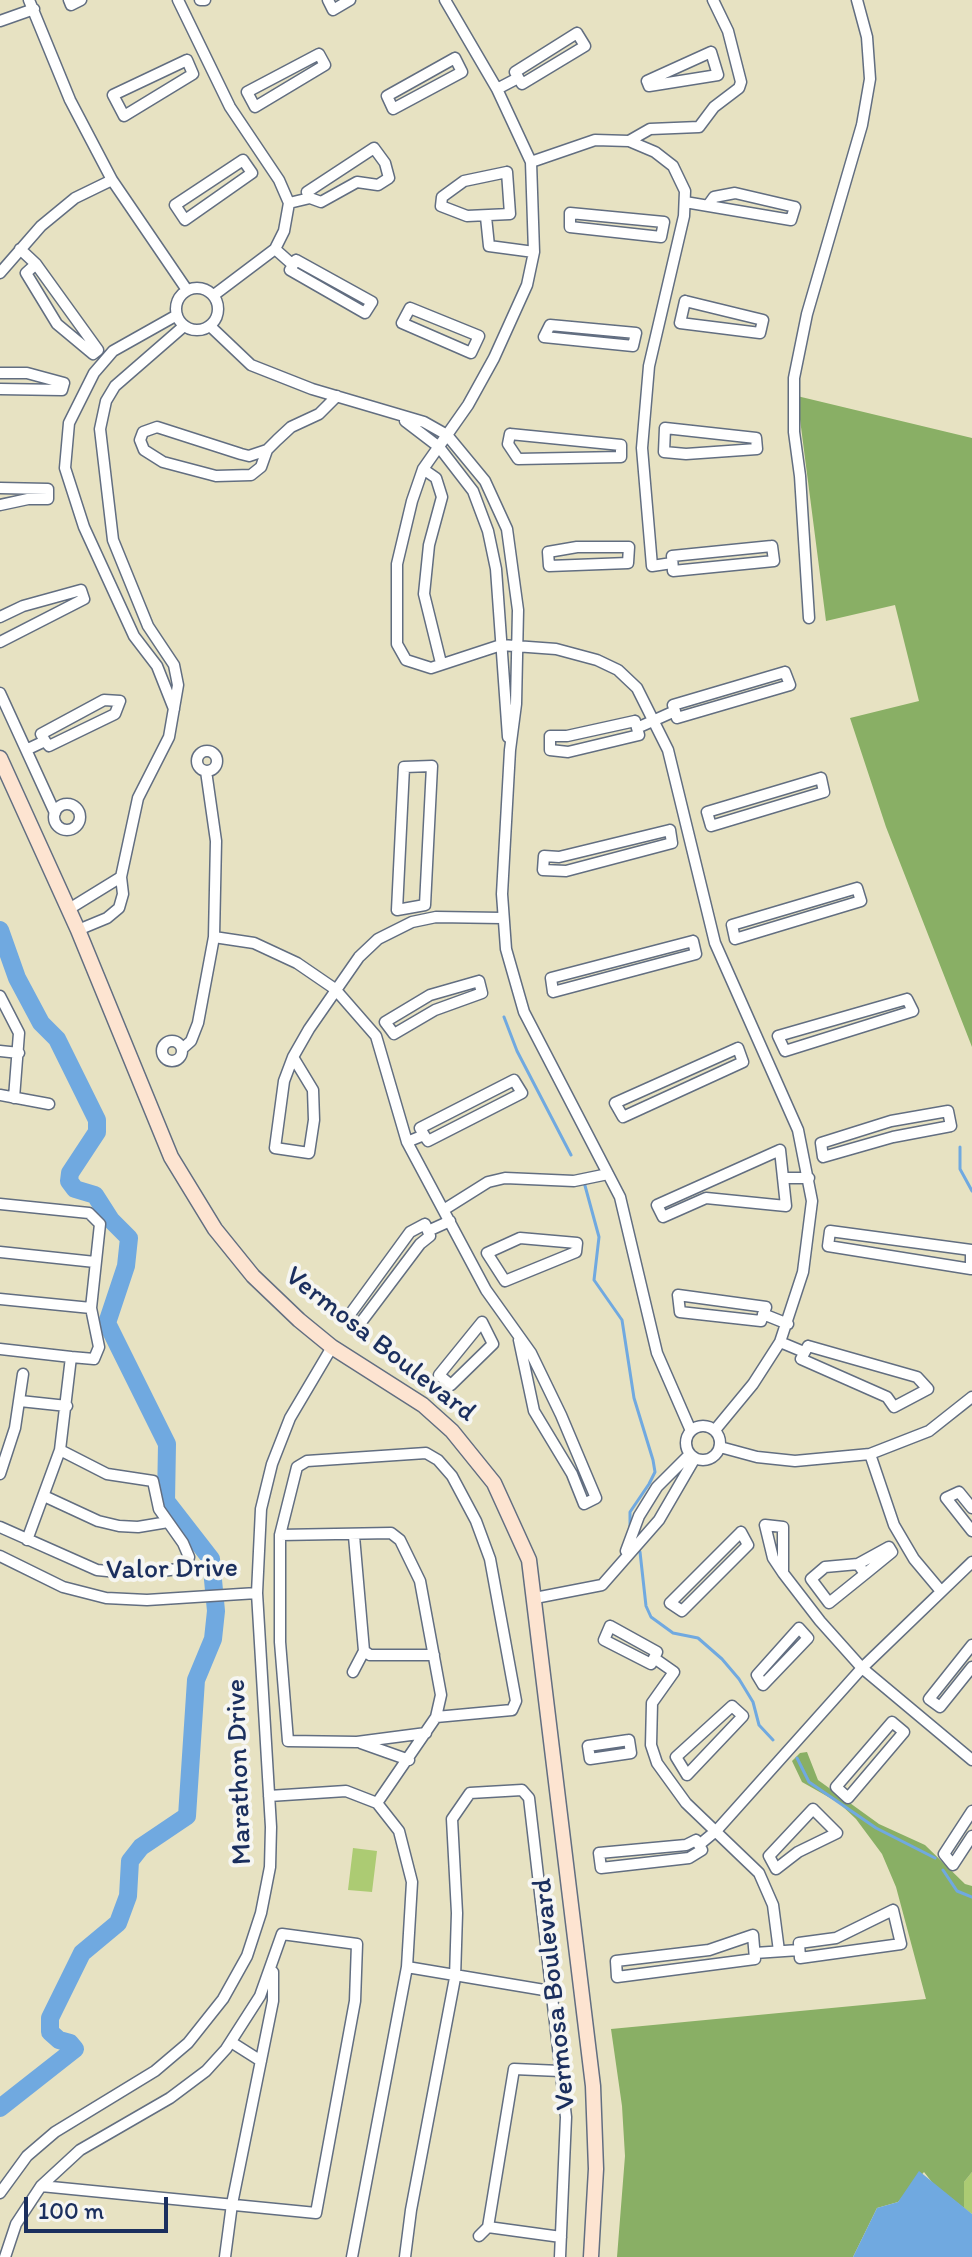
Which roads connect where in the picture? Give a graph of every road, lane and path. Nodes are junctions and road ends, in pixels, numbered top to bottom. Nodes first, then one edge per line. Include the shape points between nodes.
1 (69, 0) edge
2 (81, 0) edge
3 (328, 0) edge
4 (350, 0) edge
5 (445, 0) edge
6 (713, 0) edge
7 (857, 0) edge
8 (181, 1) edge
9 (32, 5) edge
10 (0, 21) edge
11 (474, 54) junction
12 (735, 56) junction
13 (205, 58) junction
14 (713, 63) junction
15 (458, 65) junction
16 (190, 68) junction
17 (518, 78) junction
18 (497, 89) junction
19 (251, 100) junction
20 (232, 112) junction
21 (629, 141) junction
22 (262, 158) junction
23 (531, 162) junction
24 (248, 167) junction
25 (112, 180) junction
26 (310, 198) junction
27 (685, 202) junction
28 (289, 203) junction
29 (709, 204) junction
30 (486, 217) junction
31 (662, 230) junction
32 (680, 234) junction
33 (20, 249) junction
34 (275, 249) junction
35 (534, 252) junction
36 (36, 264) junction
37 (293, 265) junction
38 (0, 273) edge
39 (187, 290) junction
40 (214, 295) junction
41 (661, 310) junction
42 (682, 313) junction
43 (177, 315) junction
44 (184, 326) junction
45 (210, 326) junction
46 (635, 339) junction
47 (655, 339) junction
48 (474, 346) junction
49 (497, 352) junction
50 (0, 373) edge
51 (0, 389) edge
52 (337, 396) junction
53 (391, 412) junction
54 (447, 435) junction
55 (664, 440) junction
56 (642, 443) junction
57 (439, 447) junction
58 (267, 450) junction
59 (621, 451) junction
60 (423, 469) junction
61 (0, 488) edge
62 (0, 505) edge
63 (113, 540) junction
64 (95, 546) junction
65 (649, 554) junction
66 (628, 555) junction
67 (672, 563) junction
68 (0, 617) edge
69 (809, 618) dead end
70 (148, 626) junction
71 (134, 636) junction
72 (0, 642) edge
73 (501, 645) junction
74 (518, 646) junction
75 (441, 663) junction
76 (0, 693) edge
77 (675, 711) junction
78 (175, 713) junction
79 (653, 721) junction
80 (637, 728) junction
81 (45, 741) junction
82 (28, 749) junction
83 (510, 750) junction
84 (0, 758) edge
85 (206, 771) dead end
86 (55, 813) dead end
87 (709, 819) junction
88 (688, 829) junction
89 (671, 836) junction
90 (121, 877) junction
91 (413, 908) junction
92 (69, 909) junction
93 (502, 918) junction
94 (412, 922) junction
95 (78, 930) junction
96 (734, 933) junction
97 (214, 937) junction
98 (714, 940) junction
99 (695, 948) junction
100 (335, 989) junction
101 (0, 996) edge
102 (3, 1008) edge
103 (389, 1028) junction
104 (376, 1036) junction
105 (782, 1043) junction
106 (182, 1049) dead end
107 (762, 1049) junction
108 (0, 1051) edge
109 (19, 1053) junction
110 (741, 1056) junction
111 (293, 1057) junction
112 (0, 1095) edge
113 (14, 1098) junction
114 (49, 1104) dead end
115 (424, 1135) junction
116 (407, 1142) junction
117 (822, 1150) junction
118 (804, 1155) junction
119 (608, 1174) junction
120 (785, 1178) junction
121 (809, 1178) junction
122 (0, 1204) edge
123 (445, 1209) junction
124 (450, 1221) junction
125 (428, 1231) junction
126 (809, 1235) junction
127 (828, 1238) junction
128 (0, 1252) edge
129 (95, 1262) junction
130 (497, 1269) junction
131 (480, 1279) junction
132 (0, 1299) edge
133 (91, 1308) junction
134 (763, 1314) junction
135 (505, 1319) junction
136 (788, 1324) junction
137 (488, 1334) junction
138 (519, 1340) junction
139 (780, 1342) junction
140 (332, 1347) junction
141 (0, 1349) edge
142 (804, 1352) junction
143 (71, 1357) junction
144 (23, 1374) dead end
145 (972, 1397) edge
146 (20, 1401) junction
147 (67, 1406) junction
148 (561, 1415) junction
149 (541, 1421) junction
150 (715, 1430) junction
151 (691, 1431) junction
152 (720, 1447) junction
153 (60, 1450) junction
154 (870, 1454) junction
155 (692, 1456) junction
156 (0, 1474) edge
157 (44, 1496) junction
158 (972, 1508) edge
159 (168, 1522) junction
160 (0, 1527) edge
161 (972, 1531) edge
162 (280, 1535) junction
163 (765, 1535) junction
164 (354, 1536) junction
165 (744, 1538) junction
166 (27, 1540) junction
167 (0, 1556) edge
168 (624, 1557) junction
169 (972, 1562) edge
170 (858, 1564) junction
171 (783, 1573) junction
172 (865, 1574) junction
173 (940, 1590) junction
174 (820, 1592) junction
175 (257, 1593) junction
176 (535, 1598) junction
177 (806, 1602) junction
178 (820, 1621) junction
179 (804, 1633) junction
180 (972, 1645) edge
181 (364, 1651) junction
182 (434, 1655) junction
183 (654, 1658) junction
184 (972, 1667) edge
185 (862, 1668) junction
186 (353, 1672) dead end
187 (934, 1703) junction
188 (910, 1711) junction
189 (436, 1717) junction
190 (921, 1719) junction
191 (898, 1726) junction
192 (426, 1733) junction
193 (357, 1742) junction
194 (651, 1745) junction
195 (630, 1747) dead end
196 (409, 1760) junction
197 (972, 1760) edge
198 (682, 1766) junction
199 (666, 1777) junction
200 (269, 1796) junction
201 (377, 1803) junction
202 (972, 1811) edge
203 (717, 1830) junction
204 (972, 1836) edge
205 (699, 1845) junction
206 (773, 1863) junction
207 (759, 1873) junction
208 (799, 1950) junction
209 (779, 1951) junction
210 (755, 1953) junction
211 (407, 1967) junction
212 (273, 1968) junction
213 (455, 1978) junction
214 (550, 1991) junction
215 (231, 2042) junction
216 (261, 2061) junction
217 (560, 2071) junction
218 (41, 2186) junction
219 (0, 2193) edge
220 (232, 2204) junction
221 (488, 2227) junction
222 (479, 2236) dead end
223 (561, 2237) junction
224 (5, 2257) edge
225 (225, 2257) edge
226 (352, 2257) edge
227 (405, 2257) edge
228 (560, 2257) edge
229 (591, 2257) edge

1 - 2 street via 71,5
3 - 4 street via 333,10
5 - 11 street
6 - 12 street
7 - 69 street via 870,79 794,378
8 - 13 street
9 - 10 street
9 - 25 street via 70,100
11 - 15 street
11 - 18 street
12 - 14 street
12 - 21 street via 739,88 699,127 650,129
13 - 16 street
13 - 20 street
14 - 14 street via 718,75 649,86 647,81 711,52
15 - 15 street via 462,72 393,109 387,96 455,58
16 - 16 street via 193,74 124,116 113,95 187,60
17 - 17 street via 522,84 585,46 577,33 515,72
17 - 18 street
18 - 23 street
19 - 19 street via 255,107 325,65 319,54 247,92
19 - 20 street
20 - 22 street
21 - 23 street via 595,140
21 - 27 street via 673,166
22 - 24 street
22 - 28 street
23 - 35 street
24 - 24 street via 252,173 185,220 175,205 243,160
25 - 33 street via 75,198
25 - 39 street
26 - 26 street via 321,202 357,182 378,185 389,178 385,163 374,148 307,192
26 - 28 street
27 - 29 street
27 - 32 street
28 - 34 street
29 - 29 street via 791,220 795,207 735,193 714,197
30 - 30 street via 510,214 507,172 464,181 442,197 441,206
30 - 35 street via 489,246
31 - 31 street via 664,222 570,213 570,227 661,237
31 - 32 street
32 - 41 street
33 - 36 street
33 - 38 street
34 - 37 street
34 - 40 street
35 - 49 street via 527,285
36 - 36 street via 26,273 57,324 93,354 98,350
37 - 37 street via 290,270 365,313 372,302 296,260
39 - 40 street via 201,288
39 - 43 street via 177,301
40 - 45 street via 218,316
41 - 42 street
41 - 47 street
42 - 42 street via 680,323 760,333 763,320 685,301
43 - 44 street
43 - 64 street via 113,351 83,391 69,423 68,480
44 - 45 street
44 - 63 street via 129,372 106,401 100,429
45 - 52 street via 251,365
46 - 46 street via 633,346 544,337 550,325 636,333
46 - 47 street
47 - 56 street
48 - 48 street via 479,336 410,308 402,323 471,353
48 - 49 street
49 - 54 street
50 - 51 street via 27,373 64,383 62,390
52 - 53 street
52 - 58 street
53 - 54 street
53 - 57 street
54 - 57 street
54 - 74 street via 485,481 507,529
55 - 55 street via 664,452 757,449 756,438 665,428
55 - 56 street
56 - 59 street
56 - 65 street
57 - 60 street
57 - 73 street via 473,491 488,531
58 - 58 street via 249,456 157,427 143,432 140,440 144,450 163,462 236,478 261,467
59 - 59 street via 621,445 510,434 508,444 518,459 621,457
60 - 75 street via 436,478 442,497 429,545 424,594
60 - 75 street via 397,564 397,644 406,660 419,666
61 - 62 street via 48,489 48,499
63 - 64 street
63 - 70 street
64 - 71 street
65 - 66 street
65 - 67 street via 652,566
66 - 66 street via 628,563 549,566 548,552 629,547
67 - 67 street via 673,571 774,561 772,546 672,556
68 - 72 street via 81,590 84,599
70 - 71 street
70 - 78 street via 174,665
71 - 78 street via 157,666
73 - 74 street
73 - 75 street
73 - 83 street
74 - 79 street via 556,649 618,670 637,688
74 - 83 street
76 - 82 street
77 - 77 street via 673,705 785,672 790,685 677,718
77 - 79 street
78 - 90 street via 169,737 138,798
79 - 80 street
79 - 88 street via 668,750
80 - 80 street via 639,735 568,752 550,750 550,736 635,721
81 - 81 street via 49,746 115,714 120,701 104,700 41,734
81 - 82 street
82 - 86 street
83 - 93 street
84 - 92 main road, Vermosa Boulevard
85 - 97 street via 216,841
87 - 87 street via 711,826 824,792 821,778 707,812
87 - 88 street
88 - 89 street
88 - 98 street
89 - 89 street via 670,830 559,857 544,856 543,870 566,871 672,843
90 - 92 street
90 - 95 street via 119,908
91 - 91 street via 425,905 432,766 404,767 397,910
91 - 94 street
92 - 95 main road, Vermosa Boulevard
93 - 94 street
93 - 119 street via 524,1012
94 - 100 street via 378,939
95 - 140 main road, Vermosa Boulevard via 156,1124 191,1192 253,1276
96 - 96 street via 732,925 857,888 861,901 735,939
96 - 98 street
97 - 100 street via 254,943
97 - 106 street via 198,1023
98 - 99 street
98 - 107 street
99 - 99 street via 696,954 553,992 551,978 693,941
100 - 104 street
100 - 111 street
101 - 102 street
102 - 109 street via 19,1033
103 - 103 street via 385,1022 430,995 479,981 482,993 435,1010 394,1034
103 - 104 street
104 - 116 street
105 - 105 street via 778,1036 907,999 913,1011 785,1051
105 - 107 street
107 - 110 street
107 - 118 street
108 - 109 street
109 - 113 street
110 - 110 street via 743,1062 623,1117 615,1103 738,1048
111 - 111 street via 284,1081 275,1148 309,1153 313,1090
112 - 113 street
113 - 114 street
115 - 115 street via 428,1141 522,1093 514,1080 420,1128
115 - 116 street
116 - 123 street
117 - 117 street via 821,1143 891,1121 948,1111 951,1126 823,1157
117 - 118 street
118 - 121 street
119 - 123 street via 574,1181 505,1178 488,1182
119 - 151 street via 632,1237 657,1353
120 - 120 street via 780,1150 657,1205 663,1217 706,1198 786,1206
120 - 121 street
121 - 126 street
122 - 129 street via 89,1213 100,1224
123 - 124 street
124 - 125 street
124 - 131 street
125 - 125 street via 425,1224 410,1232 348,1317 359,1325 430,1236
126 - 127 street
126 - 136 street
127 - 127 street via 828,1246 971,1269 971,1250 830,1231
128 - 129 street
129 - 133 street
130 - 130 street via 505,1281 576,1252 577,1243 520,1238 487,1253
130 - 131 street
131 - 135 street
132 - 133 street
133 - 143 street via 99,1347 94,1359
134 - 134 street via 766,1307 678,1295 680,1312 761,1321
134 - 136 street
135 - 137 street
135 - 138 street
136 - 139 street
137 - 137 street via 482,1322 439,1375 451,1385 493,1344
138 - 148 street via 531,1353
138 - 149 street via 524,1375
139 - 142 street
139 - 150 street
140 - 175 street, Marathon Drive via 290,1418 272,1464 261,1509
140 - 176 main road, Vermosa Boulevard via 423,1405 481,1464 529,1560
141 - 143 street
142 - 142 street via 801,1359 887,1397 894,1407 928,1389 917,1377 808,1346
143 - 147 street
144 - 146 street
145 - 154 street via 929,1431
146 - 147 street
146 - 156 street
147 - 153 street
148 - 149 street
148 - 149 street via 596,1498 584,1504
150 - 151 street via 706,1426
150 - 152 street
151 - 155 street via 686,1439
152 - 154 street via 795,1461
152 - 155 street via 711,1459
153 - 157 street
153 - 159 street via 107,1474 153,1481
154 - 173 street via 894,1525
155 - 168 street via 659,1520
155 - 168 street via 657,1487
157 - 159 street via 119,1526
157 - 166 street
158 - 161 street via 959,1492 946,1498
159 - 166 street via 189,1557 186,1568 172,1572 97,1570
160 - 166 street
162 - 164 street
162 - 189 street via 297,1467 307,1461 426,1453 438,1460 476,1521 490,1559 516,1701 512,1710
162 - 193 street via 280,1642 288,1741
163 - 165 street
163 - 171 street
163 - 171 street via 765,1525 783,1527
164 - 181 street
164 - 182 street via 391,1533 400,1540 420,1581
165 - 165 street via 748,1545 682,1611 670,1603 741,1532
167 - 175 street, Valor Drive via 63,1587 106,1598
168 - 176 street via 602,1585
169 - 173 street
170 - 172 street
170 - 172 street via 889,1547 892,1552
170 - 174 street via 825,1567 811,1579
171 - 177 street
172 - 174 street via 829,1603
173 - 185 street
174 - 177 street
175 - 200 street, Marathon Drive
176 - 229 main road, Vermosa Boulevard via 593,2086
177 - 178 street
178 - 179 street
178 - 185 street
179 - 179 street via 808,1638 763,1685 757,1675 799,1628
180 - 187 street via 929,1699
181 - 182 street
181 - 186 street
182 - 189 street via 441,1695
183 - 183 street via 657,1652 610,1626 604,1640 651,1664
183 - 194 street via 674,1672 652,1703
184 - 187 street via 940,1707
185 - 188 street
185 - 203 street
187 - 190 street
188 - 190 street
188 - 191 street
189 - 192 street
190 - 197 street
191 - 191 street via 904,1732 848,1798 836,1787 892,1722
192 - 193 street
192 - 196 street
193 - 196 street
194 - 195 street
194 - 199 street
196 - 201 street
198 - 198 street via 687,1775 743,1716 732,1706 676,1757
198 - 199 street
199 - 203 street
200 - 201 street via 346,1791
200 - 219 street, Marathon Drive via 270,1867 261,1913 247,1956 223,1999 188,2043 155,2071 66,2124 27,2156
201 - 211 street via 399,1831 412,1882
202 - 204 street via 944,1854 953,1865
203 - 205 street
203 - 207 street
205 - 205 street via 696,1840 599,1853 601,1868 689,1858 702,1850
206 - 206 street via 776,1869 837,1833 813,1809 769,1856
206 - 207 street
207 - 209 street via 773,1905
208 - 208 street via 799,1943 836,1938 893,1910 901,1944 800,1958
208 - 209 street
209 - 210 street
210 - 210 street via 753,1935 709,1950 616,1961 617,1977 755,1959
211 - 213 street
211 - 226 street
212 - 215 street
212 - 216 street via 273,2001
212 - 220 street via 282,1934 357,1944 355,2001 316,2213
213 - 214 street
213 - 214 street via 452,1819 470,1793 522,1790 529,1798
213 - 227 street
214 - 217 street
215 - 216 street
215 - 218 street via 206,2071 80,2150
216 - 220 street
217 - 221 street via 512,2064
217 - 223 street via 566,2117
218 - 220 street
218 - 224 street via 16,2224
220 - 225 street
221 - 222 street
221 - 223 street
223 - 228 street

